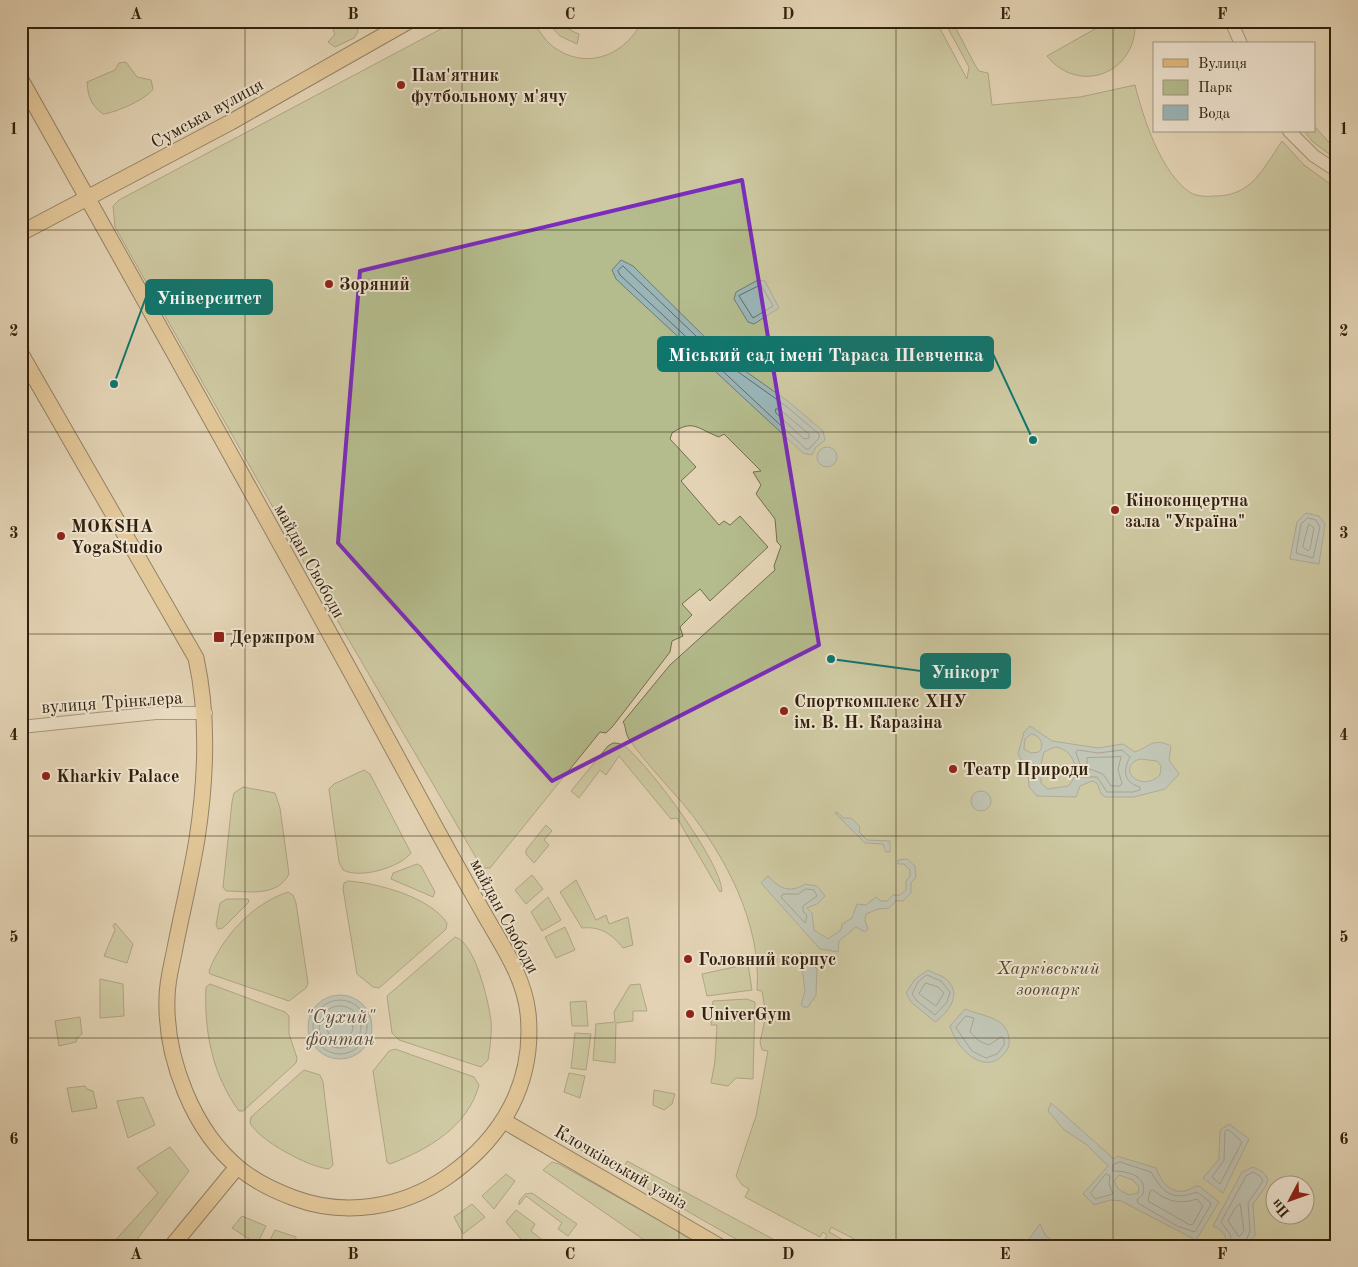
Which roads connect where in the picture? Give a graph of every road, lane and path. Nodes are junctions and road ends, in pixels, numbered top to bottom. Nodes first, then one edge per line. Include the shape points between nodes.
1 (408, 21) edge
2 (1230, 21) edge
3 (1240, 42) edge
4 (21, 80) edge
5 (1291, 132) edge
6 (1337, 171) edge
7 (88, 198) junction
8 (21, 233) edge
9 (21, 354) edge
10 (206, 713) junction
11 (21, 727) edge
12 (504, 1121) junction
13 (237, 1167) junction
14 (172, 1246) edge
15 (719, 1246) edge

1 - 7 main road, Сумська вулиця via 231,122
2 - 3 street
4 - 7 main road, майдан Свободи
5 - 6 street via 1314,156
7 - 8 main road, Сумська вулиця
7 - 12 main road, майдан Свободи via 512,963 524,993 528,1037 520,1084
9 - 10 main road, майдан Свободи via 196,658
10 - 11 street, вулиця Трінклера via 156,713
10 - 13 main road, майдан Свободи via 200,814 166,993 167,1020 170,1047 186,1092 207,1131
12 - 13 main road, майдан Свободи via 485,1145 438,1184 400,1201 378,1206 354,1209 318,1206 275,1190
12 - 15 main road, Клочківський узвіз
13 - 14 main road

